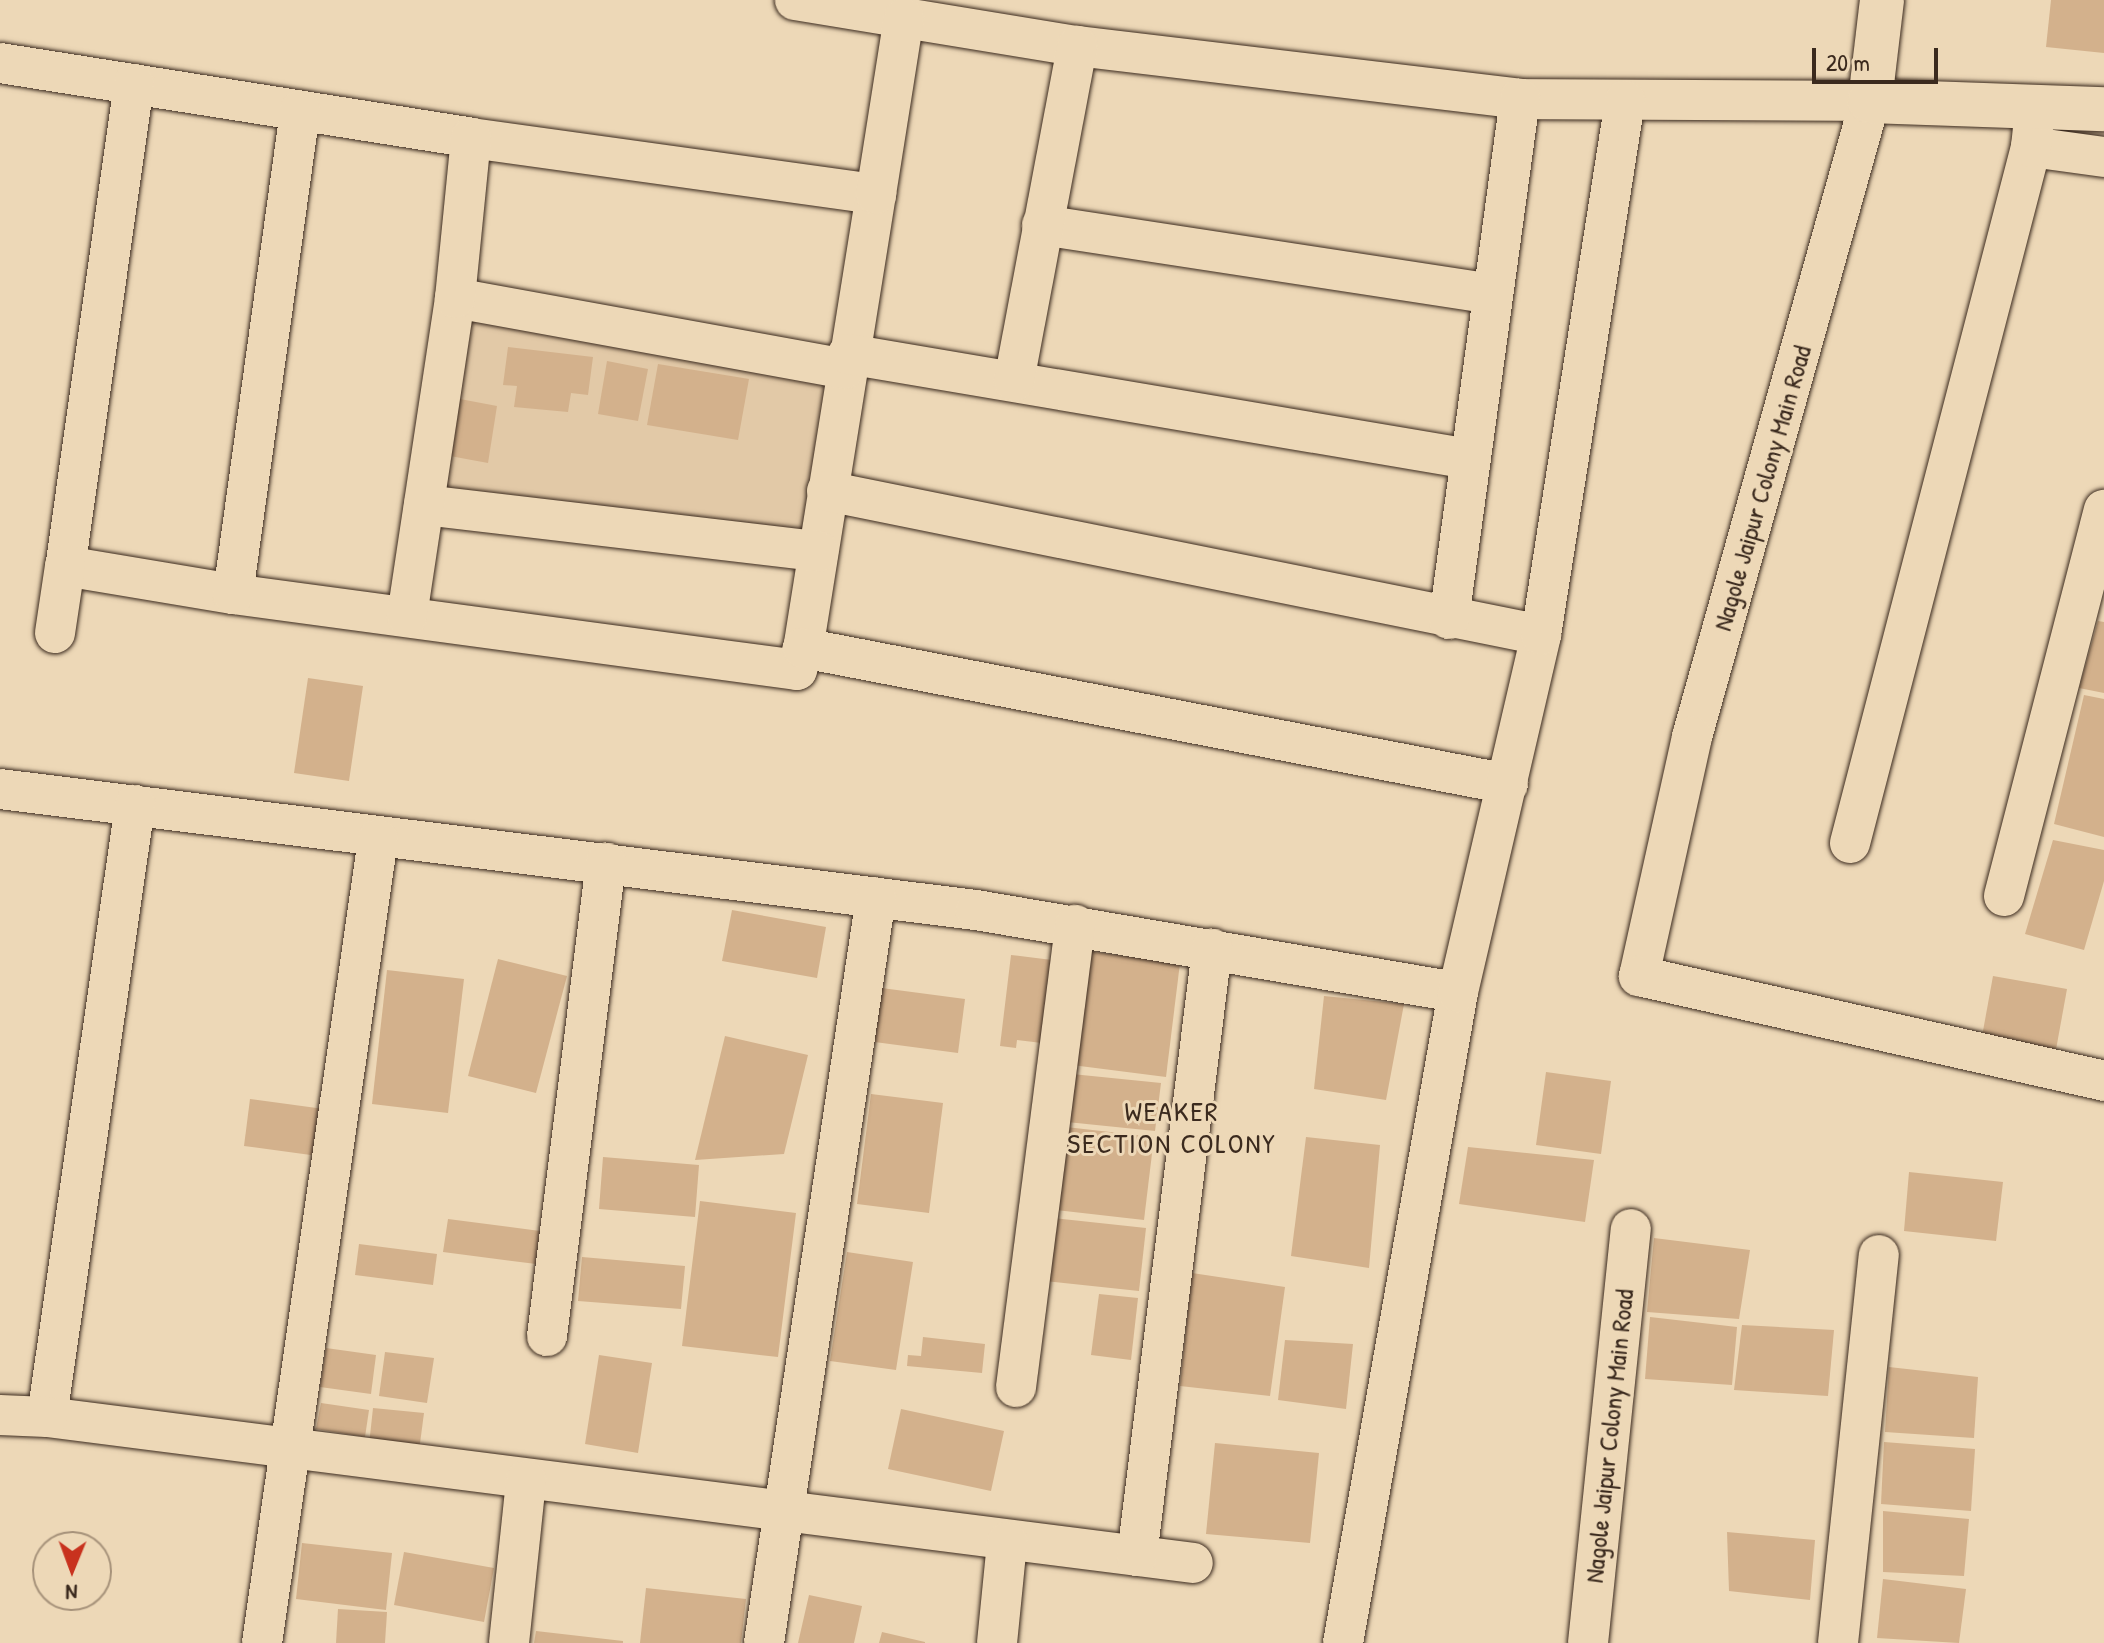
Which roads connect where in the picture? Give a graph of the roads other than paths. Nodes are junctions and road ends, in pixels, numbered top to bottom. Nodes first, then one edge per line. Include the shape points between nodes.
1 (795, 0) edge
2 (1882, 0) edge
3 (904, 18) junction
4 (1077, 46) junction
5 (0, 63) edge
6 (134, 84) junction
7 (1520, 99) junction
8 (1625, 101) junction
9 (1870, 101) junction
10 (2104, 109) edge
11 (300, 111) junction
12 (2045, 128) junction
13 (471, 138) junction
14 (2104, 157) edge
15 (876, 194) junction
16 (1042, 225) junction
17 (1491, 294) junction
18 (455, 298) junction
19 (847, 361) junction
20 (1014, 381) junction
21 (1469, 459) junction
22 (827, 491) junction
23 (424, 505) junction
24 (2104, 510) edge
25 (818, 551) junction
26 (65, 566) junction
27 (233, 594) junction
28 (407, 616) junction
29 (1449, 619) junction
30 (55, 633) dead end
31 (1541, 635) junction
32 (803, 648) junction
33 (1508, 784) junction
34 (0, 789) edge
35 (135, 805) junction
36 (378, 839) junction
37 (1850, 843) dead end
38 (606, 863) junction
39 (2004, 896) dead end
40 (876, 897) junction
41 (1075, 925) junction
42 (1212, 949) junction
43 (1458, 992) junction
44 (2104, 1081) edge
45 (1631, 1229) dead end
46 (1879, 1255) dead end
47 (547, 1336) dead end
48 (1016, 1387) dead end
49 (0, 1415) edge
50 (47, 1417) junction
51 (291, 1447) junction
52 (526, 1481) junction
53 (783, 1508) junction
54 (1007, 1542) junction
55 (1137, 1556) junction
56 (1193, 1563) dead end
57 (262, 1643) edge
58 (509, 1643) edge
59 (764, 1643) edge
60 (997, 1643) edge
61 (1343, 1643) edge
62 (1588, 1643) edge
63 (1838, 1643) edge

1 - 3 street
2 - 9 street, Nagole Jaipur Colony Main Road
3 - 4 street
3 - 15 street
4 - 7 street
4 - 16 street
5 - 6 street
6 - 11 street
6 - 26 street
7 - 8 street
7 - 17 street
8 - 9 street
8 - 31 street
9 - 12 street
9 - 44 street, Nagole Jaipur Colony Main Road via 1692,737 1639,976
10 - 12 street
11 - 13 street
11 - 27 street
12 - 14 street
12 - 37 street
13 - 15 street
13 - 18 street
15 - 19 street
16 - 17 street
16 - 20 street
17 - 21 street
18 - 19 street
18 - 23 street
19 - 20 street
19 - 22 street
20 - 21 street
21 - 29 street
22 - 25 street
22 - 29 street
23 - 25 street
23 - 28 street
24 - 39 street
25 - 32 street
26 - 27 street
26 - 30 street
27 - 28 street
28 - 32 street via 797,670
29 - 31 street
31 - 33 street
32 - 33 street
33 - 43 street
34 - 35 street
35 - 36 street
35 - 50 street
36 - 38 street
36 - 51 street
38 - 40 street
38 - 47 street
40 - 41 street
40 - 53 street
41 - 42 street
41 - 48 street
42 - 43 street
42 - 55 street
43 - 61 street
45 - 62 street, Nagole Jaipur Colony Main Road
46 - 63 street
49 - 50 street
50 - 51 street
51 - 52 street
51 - 57 street
52 - 53 street
52 - 58 street
53 - 54 street
53 - 59 street
54 - 55 street
54 - 60 street
55 - 56 street

